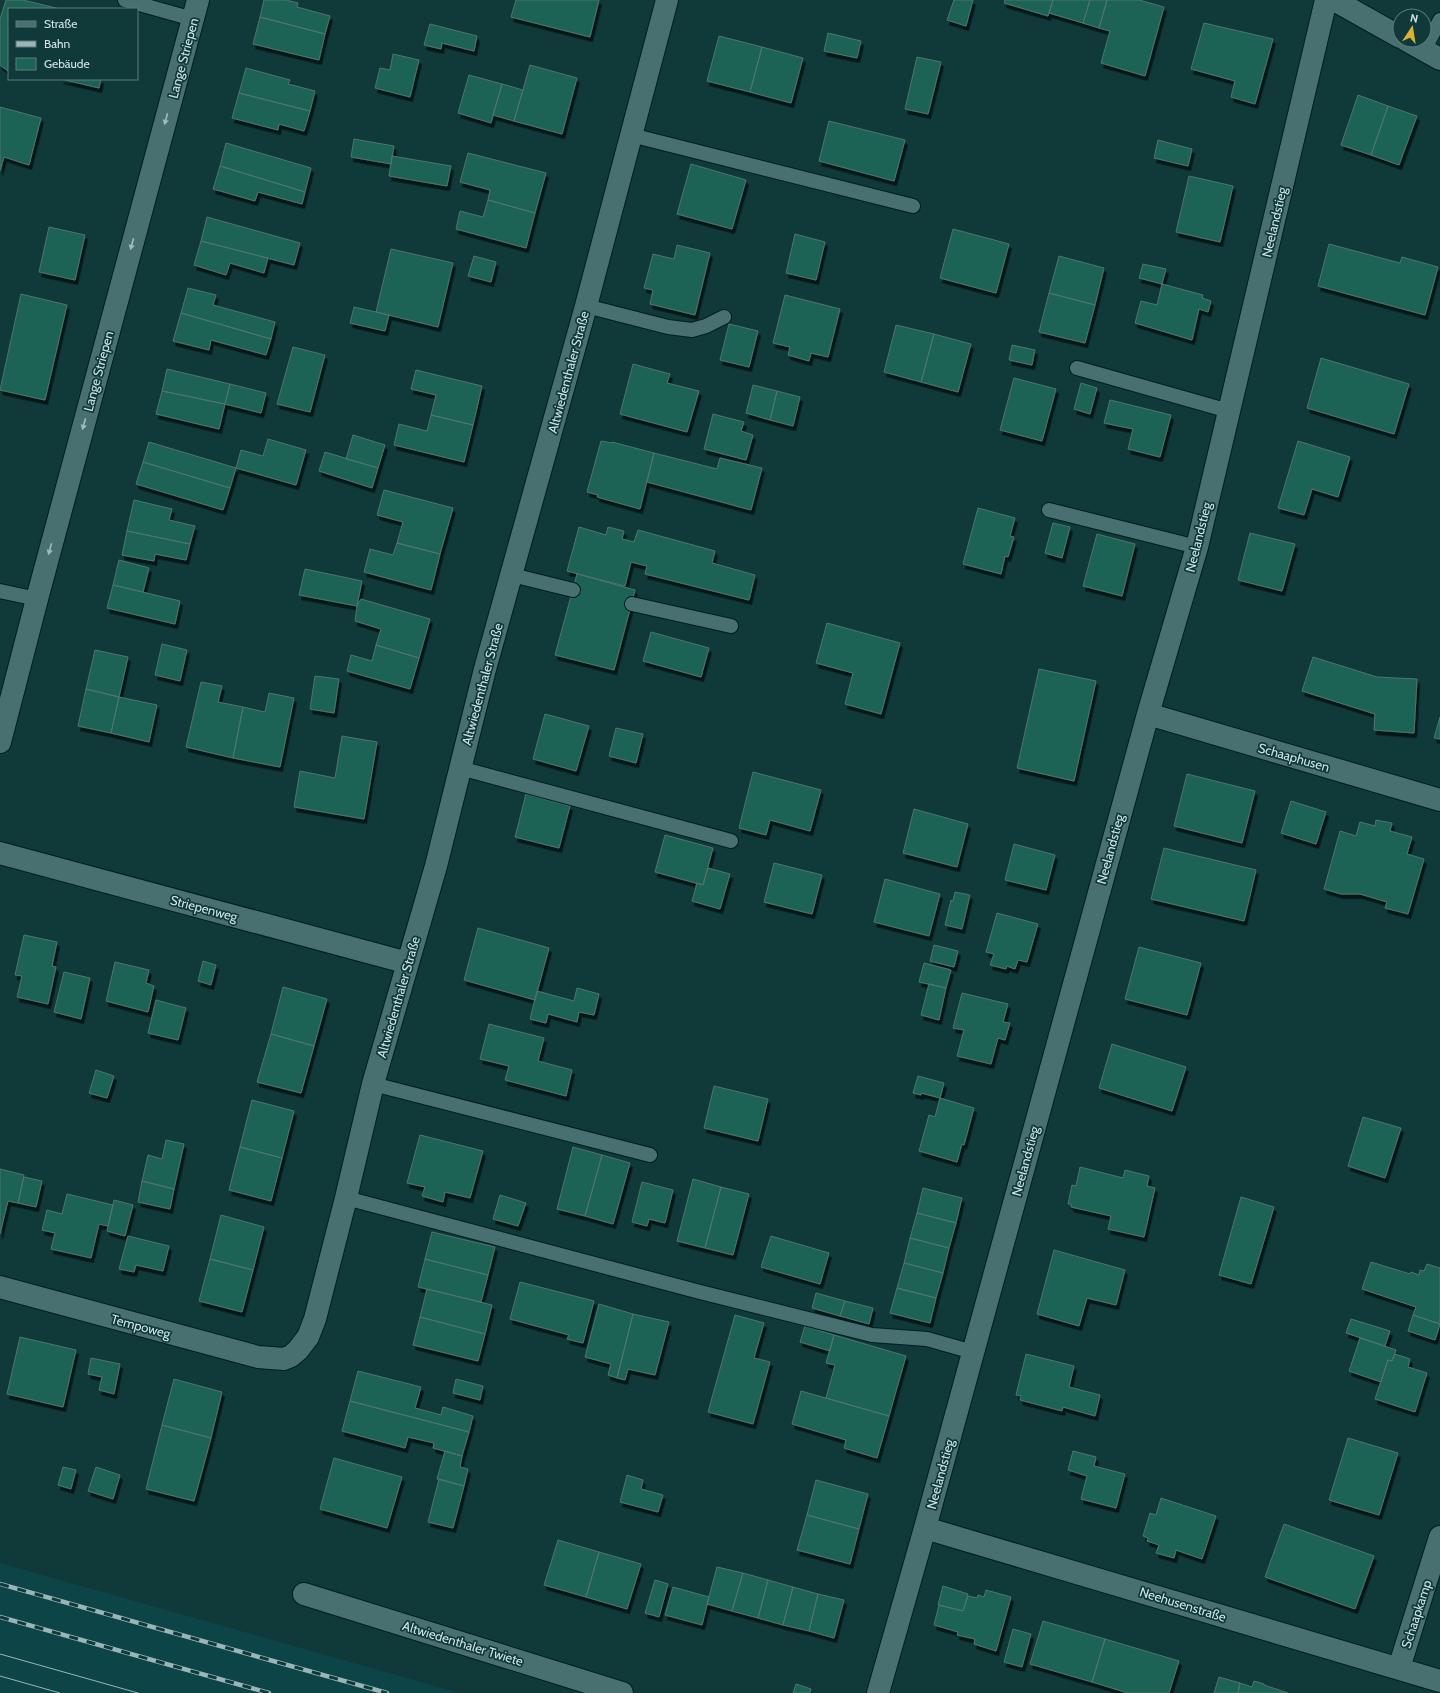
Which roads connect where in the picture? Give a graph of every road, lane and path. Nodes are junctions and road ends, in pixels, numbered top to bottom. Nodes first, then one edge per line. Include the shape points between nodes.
1 (124, 0) edge
2 (667, 0) edge
3 (1326, 0) edge
4 (1334, 0) edge
5 (196, 10) edge
6 (1440, 20) edge
7 (1392, 33) edge
8 (1423, 50) edge
9 (631, 135) junction
10 (913, 206) dead end
11 (586, 306) junction
12 (724, 317) dead end
13 (1077, 368) dead end
14 (1228, 411) junction
15 (1049, 510) dead end
16 (1196, 547) junction
17 (512, 575) junction
18 (573, 590) dead end
19 (0, 591) edge
20 (37, 599) junction
21 (632, 604) dead end
22 (731, 626) dead end
23 (1148, 714) junction
24 (0, 742) edge
25 (460, 768) junction
26 (1440, 800) edge
27 (731, 841) dead end
28 (0, 853) edge
29 (408, 963) junction
30 (373, 1084) junction
31 (650, 1155) dead end
32 (346, 1198) junction
33 (0, 1287) edge
34 (973, 1352) junction
35 (284, 1359) joint
36 (925, 1528) junction
37 (1440, 1538) edge
38 (304, 1594) dead end
39 (1399, 1668) junction
40 (1440, 1681) edge
41 (622, 1693) edge
42 (878, 1693) edge

1 - 5 lane
2 - 9 street, Altwiedenthaler Straße
3 - 14 street, Neelandstieg
4 - 7 street
5 -> 20 street, Lange Striepen
6 - 8 lane
9 - 10 lane
9 - 11 street, Altwiedenthaler Straße
11 - 12 lane via 668,327 692,330
11 - 17 street, Altwiedenthaler Straße
13 - 14 lane
14 - 16 street, Neelandstieg
15 - 16 lane
16 - 23 street, Neelandstieg
17 - 18 lane
17 - 25 street, Altwiedenthaler Straße
19 - 20 lane
20 - 24 street, Lange Striepen
21 - 22 lane
23 - 26 street, Schaaphusen
23 - 34 street, Neelandstieg
25 - 27 lane
25 - 29 street, Altwiedenthaler Straße via 436,866
28 - 29 street, Striepenweg
29 - 30 street, Altwiedenthaler Straße
30 - 31 lane
30 - 32 street, Altwiedenthaler Straße
32 - 34 lane via 872,1335 927,1339
32 - 35 street, Altwiedenthaler Straße via 311,1330 298,1350
33 - 35 street, Tempoweg via 258,1358
34 - 36 street, Neelandstieg
36 - 39 street, Neehusenstraße
36 - 42 street, Neelandstieg
37 - 39 street, Schaapkamp
38 - 41 street, Altwiedenthaler Twiete
39 - 40 street, Neehusenstraße

